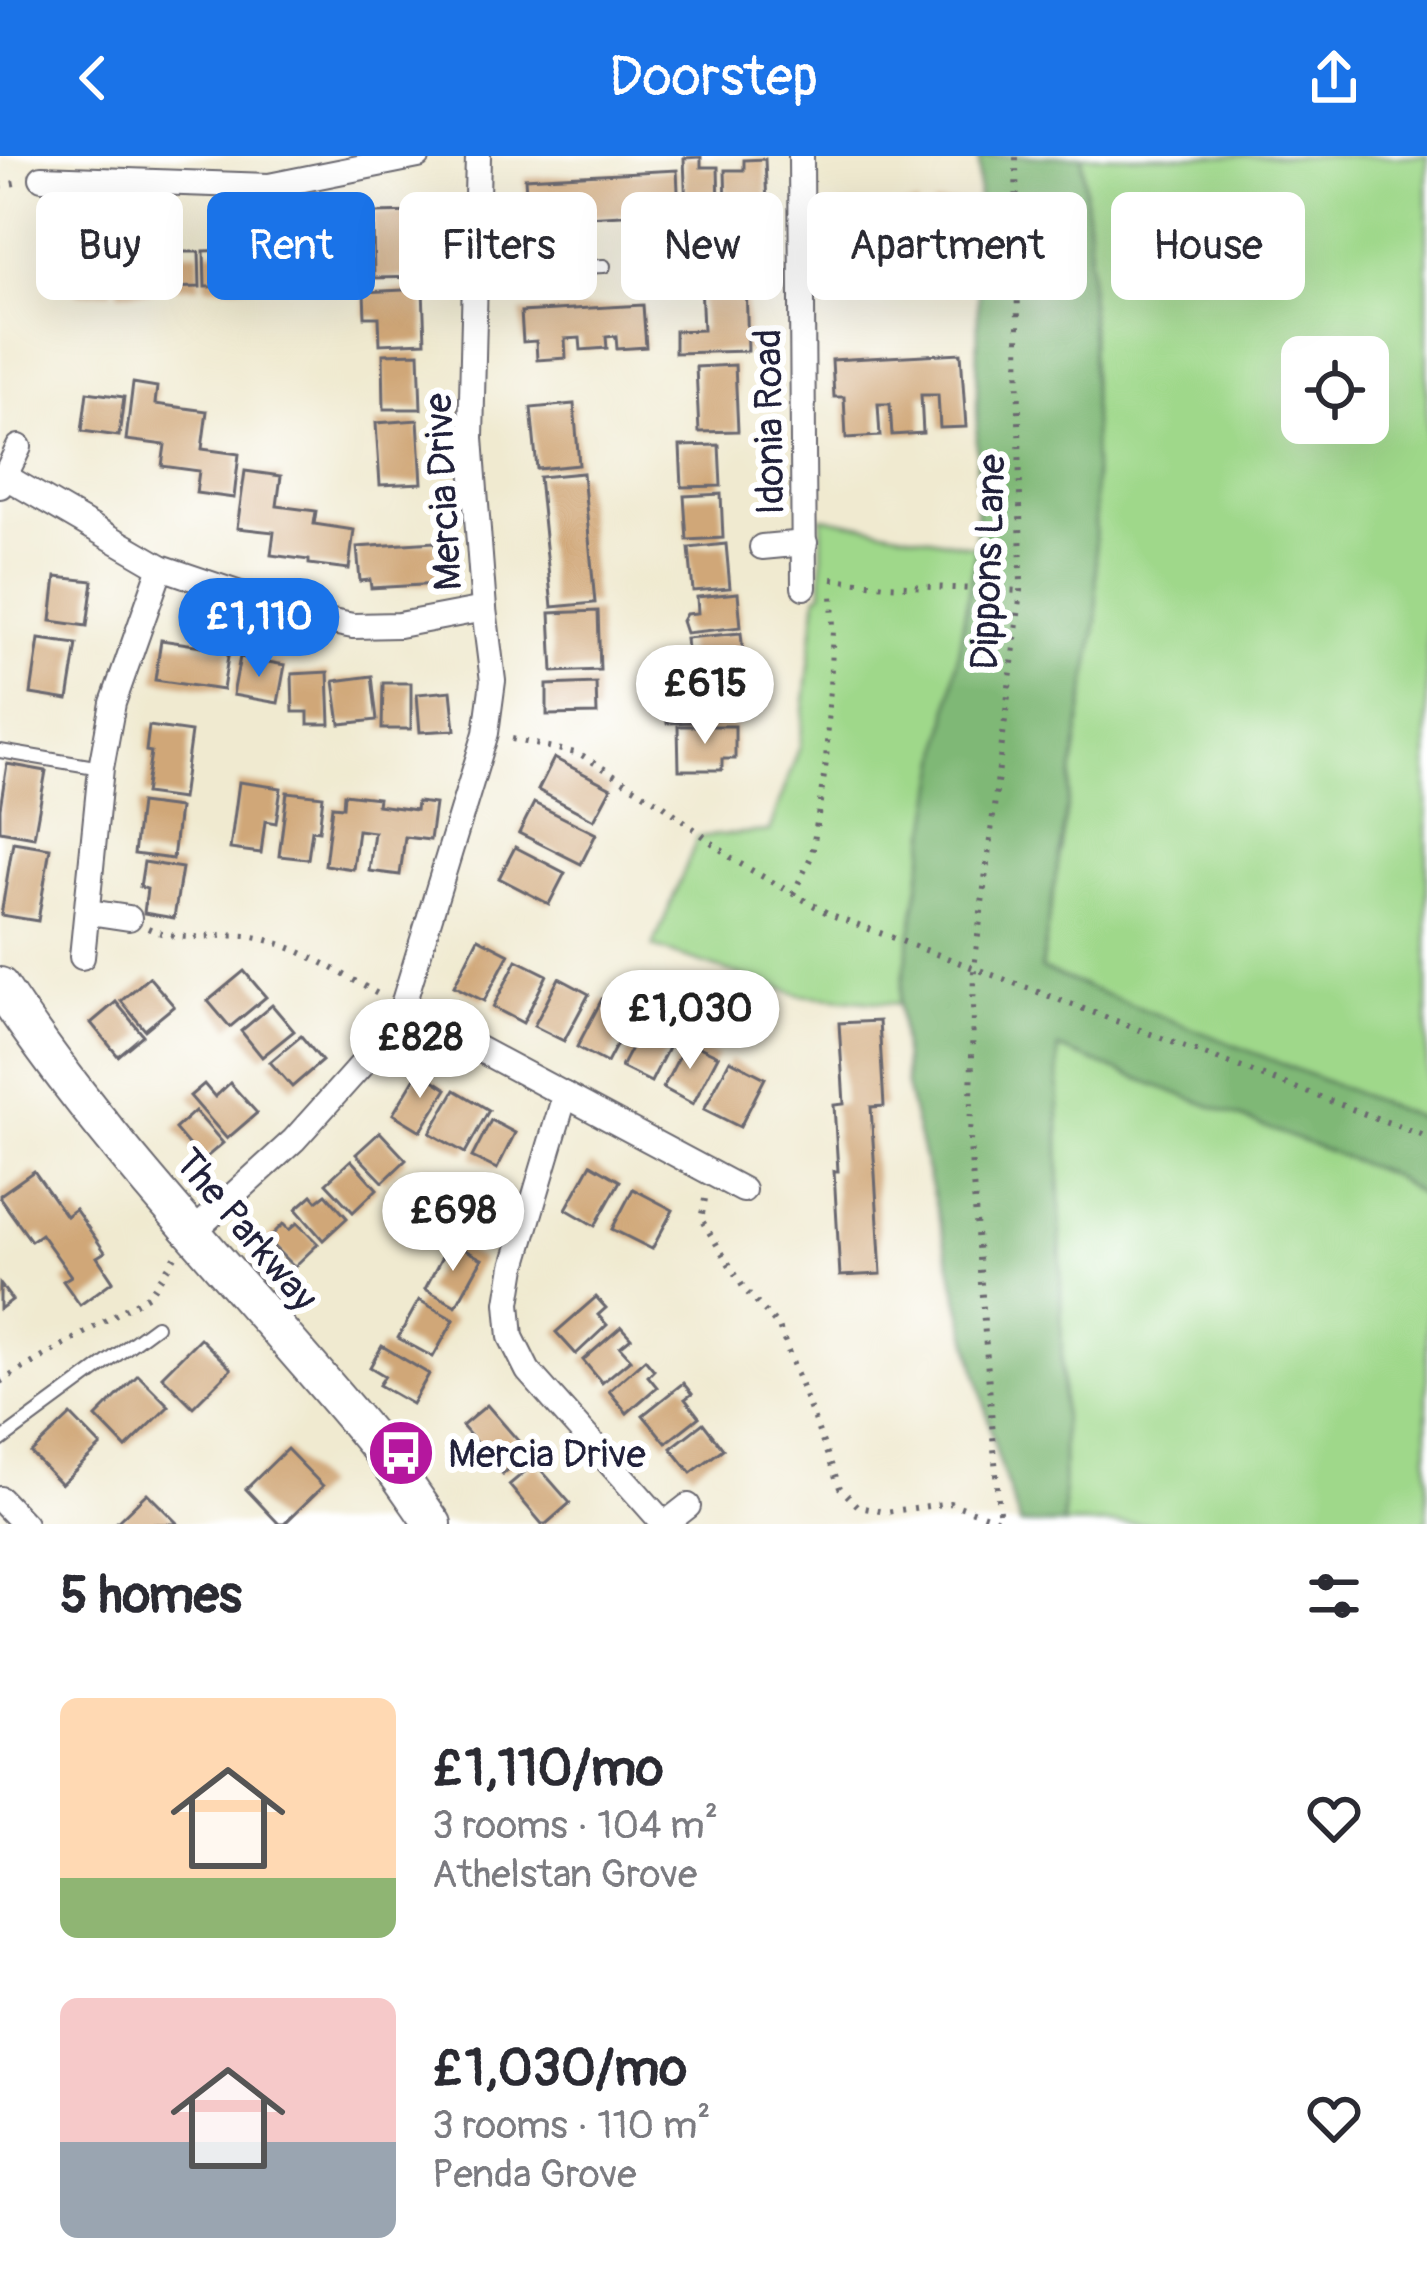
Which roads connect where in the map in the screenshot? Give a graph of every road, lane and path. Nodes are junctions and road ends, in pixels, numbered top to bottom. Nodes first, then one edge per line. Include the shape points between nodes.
1 (418, 156) edge
2 (478, 156) edge
3 (801, 156) edge
4 (1016, 156) edge
5 (42, 178) dead end
6 (477, 192) edge
7 (597, 266) edge
8 (604, 266) dead end
9 (475, 300) edge
10 (19, 447) dead end
11 (3, 481) edge
12 (805, 543) junction
13 (762, 547) dead end
14 (161, 566) junction
15 (832, 579) junction
16 (805, 581) joint
17 (1021, 591) junction
18 (484, 609) junction
19 (486, 733) junction
20 (0, 751) edge
21 (100, 768) junction
22 (793, 894) junction
23 (89, 912) junction
24 (129, 919) joint
25 (82, 957) dead end
26 (974, 968) junction
27 (0, 986) edge
28 (402, 1008) junction
29 (565, 1095) junction
30 (1427, 1137) edge
31 (711, 1172) junction
32 (743, 1190) dead end
33 (193, 1232) junction
34 (156, 1326) dead end
35 (0, 1382) edge
36 (0, 1442) edge
37 (0, 1499) edge
38 (688, 1506) dead end
39 (1000, 1522) edge
40 (24, 1524) edge
41 (433, 1524) edge
42 (664, 1524) edge

1 - 5 street via 269,186
2 - 6 street, Mercia Drive
3 - 12 street, Idonia Road
4 - 17 path, Dippons Lane
7 - 8 lane
9 - 18 street, Mercia Drive via 471,438
10 - 11 street
11 - 14 street
12 - 13 street, Idonia Road
12 - 16 street, Idonia Road
14 - 18 street via 352,626
14 - 21 street via 113,703
15 - 16 path
15 - 17 path
15 - 22 path via 826,762 812,855
17 - 26 path, Dippons Lane
18 - 19 street, Mercia Drive via 493,681
19 - 22 path via 580,754
19 - 28 street, Mercia Drive
20 - 21 lane
21 - 23 street
22 - 26 path
23 - 24 street
23 - 25 street
24 - 28 path via 166,937 256,938 314,958
26 - 30 path
26 - 39 path, Dippons Lane via 970,1144
27 - 33 street, The Parkway via 41,1048
28 - 29 street
28 - 33 street, Mercia Drive via 374,1052 293,1140
29 - 31 street
29 - 42 street via 514,1266 511,1337 528,1371
31 - 32 street
31 - 39 path via 700,1219 779,1327 840,1487 859,1507 950,1504
33 - 35 path via 149,1295
33 - 41 street, The Parkway via 377,1445
34 - 36 lane
37 - 40 street
38 - 42 street

